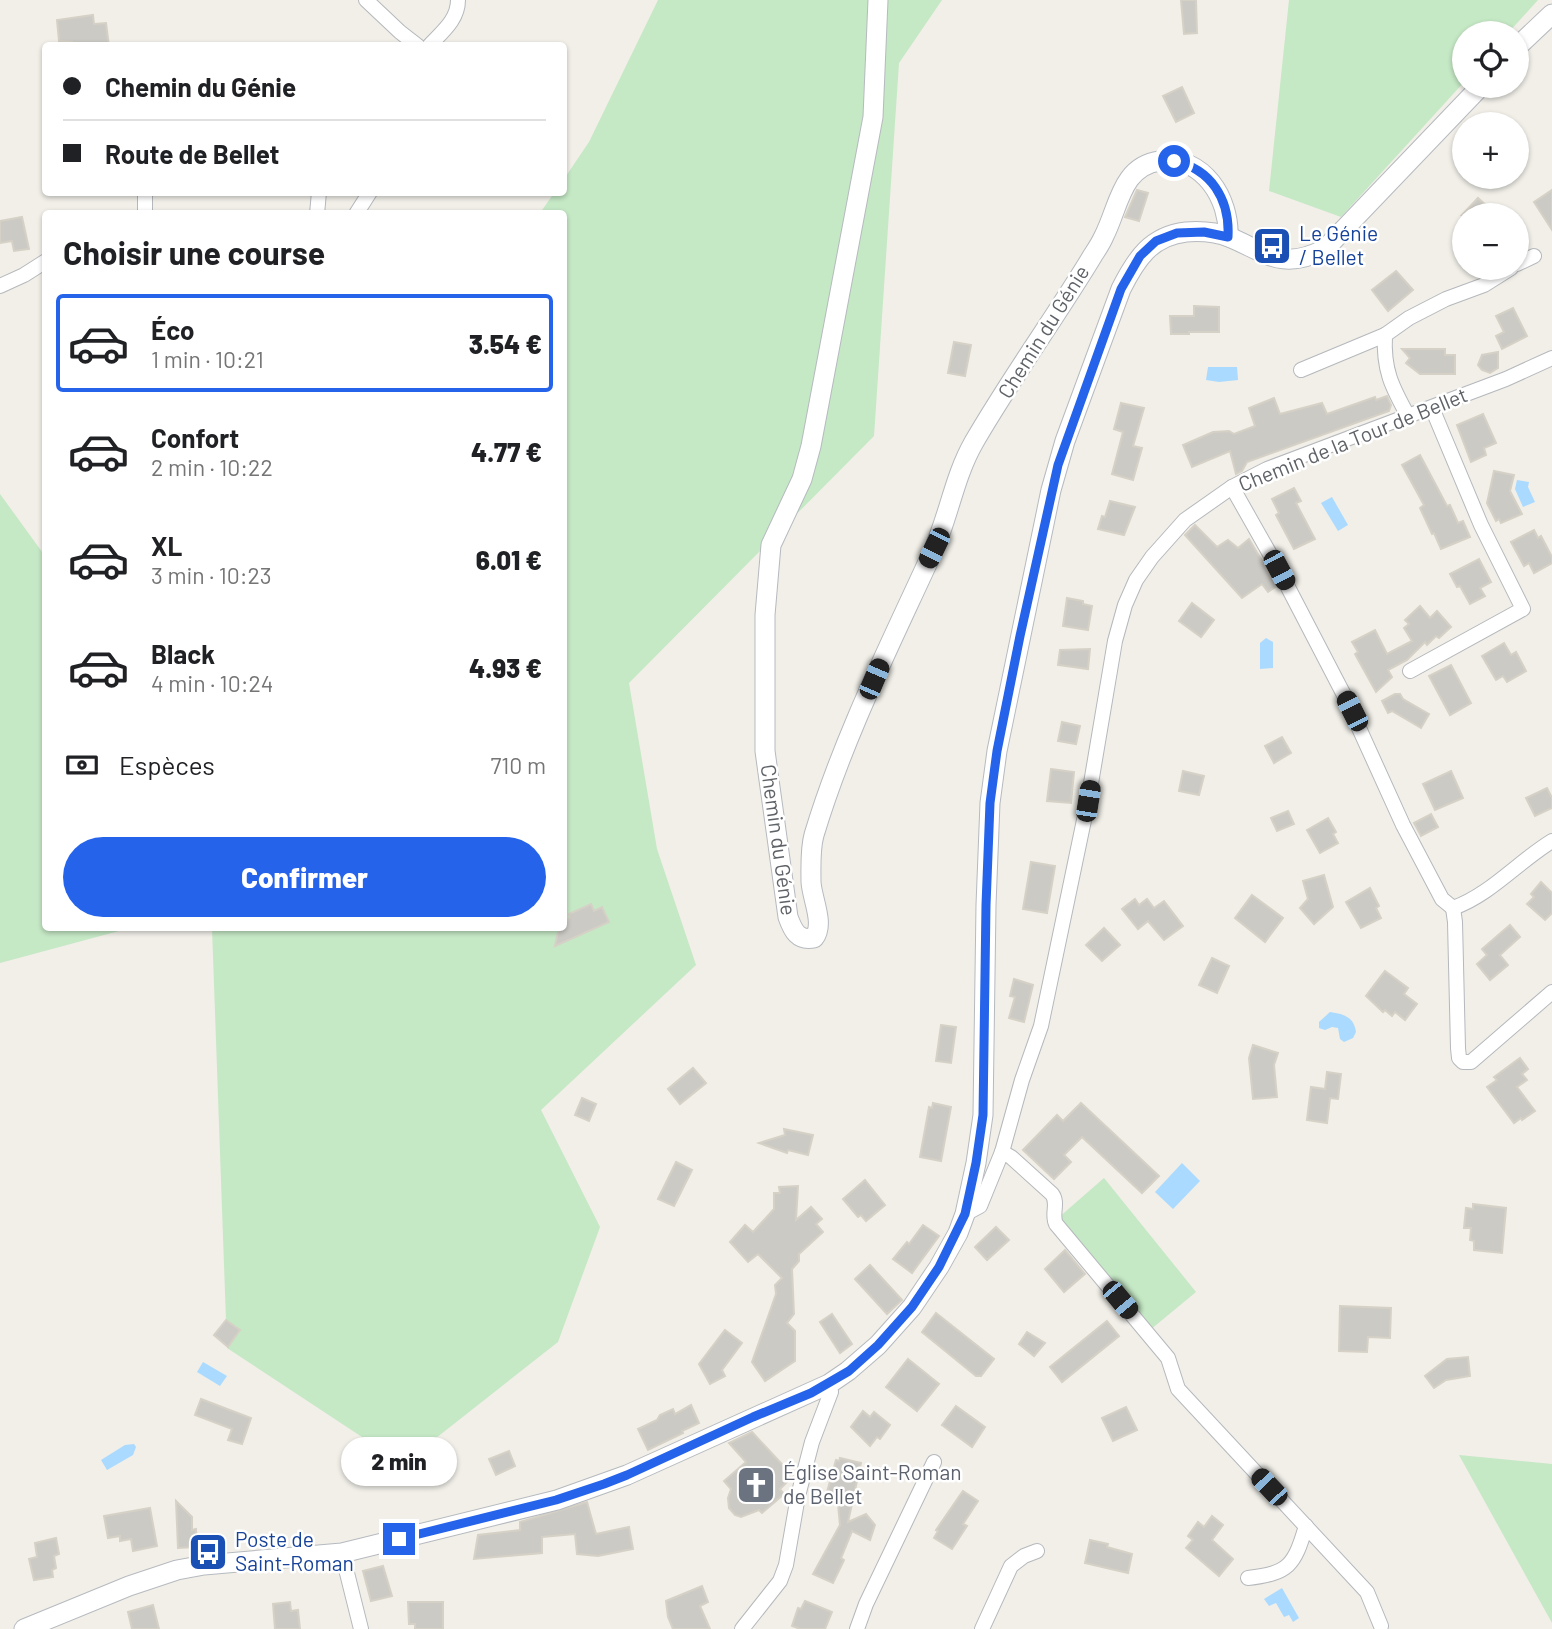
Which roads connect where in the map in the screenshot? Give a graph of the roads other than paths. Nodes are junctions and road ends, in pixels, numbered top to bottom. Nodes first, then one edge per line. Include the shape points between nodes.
1 (366, 0) edge
2 (458, 0) edge
3 (878, 0) edge
4 (1552, 14) edge
5 (1529, 36) edge
6 (413, 42) edge
7 (433, 42) edge
8 (1470, 98) edge
9 (1228, 237) junction
10 (1534, 256) dead end
11 (1529, 258) edge
12 (42, 264) edge
13 (1492, 280) edge
14 (0, 286) edge
15 (1385, 335) junction
16 (1552, 358) edge
17 (1301, 370) dead end
18 (1432, 408) junction
19 (1408, 416) junction
20 (1232, 487) junction
21 (1410, 671) dead end
22 (1552, 841) edge
23 (1453, 908) junction
24 (1552, 992) edge
25 (1002, 1152) junction
26 (965, 1214) junction
27 (830, 1384) junction
28 (933, 1462) dead end
29 (1306, 1526) junction
30 (1037, 1551) dead end
31 (342, 1553) junction
32 (1248, 1578) dead end
33 (1381, 1626) dead end
34 (24, 1629) edge
35 (361, 1629) edge
36 (742, 1629) edge
37 (857, 1629) edge
38 (982, 1629) edge

1 - 6 street
2 - 7 street via 450,24
3 - 9 main road, Chemin du Génie via 873,117 811,446 802,479 771,545 765,615 765,751 788,916 800,937 814,938 819,931 811,884 813,837 856,722 934,548 965,459 1104,236 1128,179 1143,165 1164,160 1195,167 1210,180 1222,201
4 - 5 main road
8 - 9 main road via 1325,249 1287,260
9 - 26 main road via 1177,233 1156,241 1140,256 1121,289 1051,490 999,738 990,803 983,1115
10 - 11 street
12 - 14 street
13 - 15 street via 1409,318
15 - 17 street
15 - 19 street via 1385,369
16 - 18 street, Chemin de la Tour de Bellet
18 - 19 street, Chemin de la Tour de Bellet
18 - 21 street via 1481,525 1523,609
19 - 20 street, Chemin de la Tour de Bellet via 1267,469
20 - 23 street via 1344,695 1442,899
20 - 25 street, Chemin de la Tour de Bellet via 1199,508 1163,543 1136,580 1119,621 1088,801 1041,1026
22 - 23 street
23 - 24 street via 1458,1048 1463,1062 1471,1062
25 - 26 street, Chemin de la Tour de Bellet via 980,1206
25 - 29 street via 1054,1196 1056,1224 1168,1358 1178,1389
26 - 27 main road via 939,1267 912,1307 869,1353
27 - 31 main road via 627,1475 556,1500
27 - 36 street via 780,1581
28 - 37 street
29 - 32 street via 1297,1555 1276,1574
29 - 33 street via 1367,1592
30 - 38 street via 1011,1566
31 - 34 main road via 193,1566 129,1586
31 - 35 street

